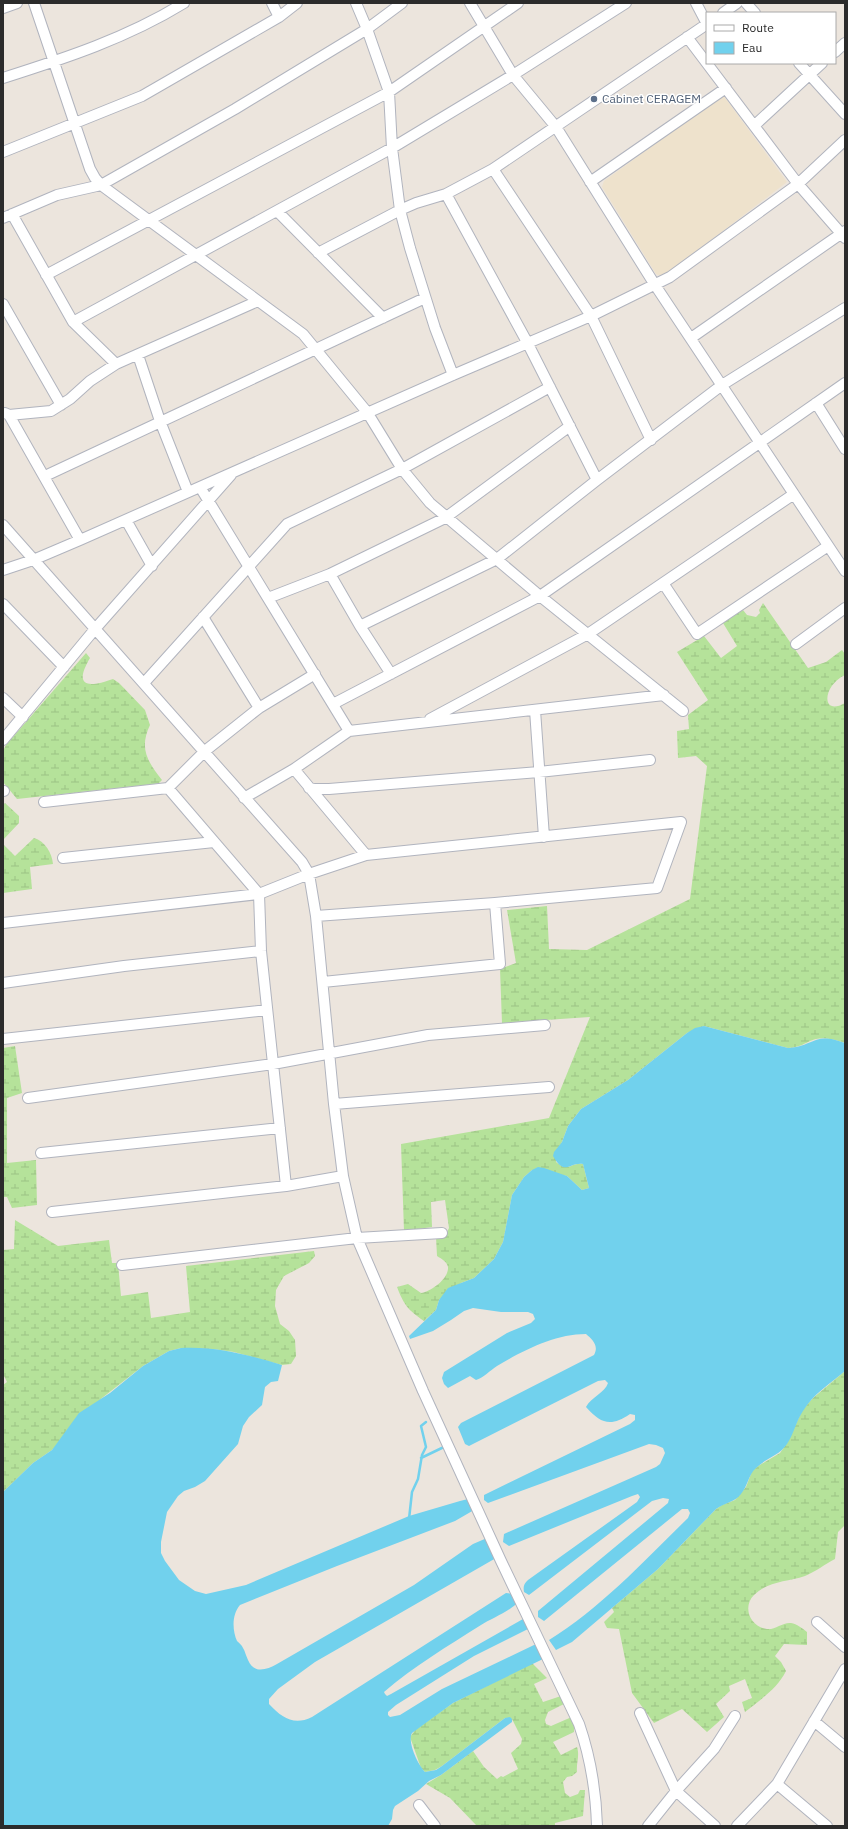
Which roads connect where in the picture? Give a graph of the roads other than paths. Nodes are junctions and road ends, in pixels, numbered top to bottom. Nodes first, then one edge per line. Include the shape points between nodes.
1 (16, 3) edge
2 (34, 3) edge
3 (184, 3) edge
4 (272, 3) edge
5 (297, 3) edge
6 (356, 3) edge
7 (402, 3) edge
8 (470, 3) edge
9 (518, 3) edge
10 (626, 3) edge
11 (696, 3) edge
12 (737, 3) edge
13 (746, 3) edge
14 (3, 8) edge
15 (724, 12) edge
16 (753, 12) edge
17 (279, 17) junction
18 (706, 22) edge
19 (706, 25) edge
20 (485, 26) junction
21 (367, 29) junction
22 (687, 37) junction
23 (845, 43) edge
24 (836, 51) edge
25 (53, 62) junction
26 (706, 62) edge
27 (708, 64) edge
28 (800, 64) edge
29 (821, 64) edge
30 (809, 74) junction
31 (513, 75) junction
32 (3, 78) edge
33 (726, 88) junction
34 (389, 92) junction
35 (845, 114) edge
36 (74, 123) junction
37 (755, 125) junction
38 (556, 127) junction
39 (845, 140) edge
40 (392, 148) junction
41 (3, 152) edge
42 (493, 169) junction
43 (590, 182) junction
44 (798, 184) junction
45 (101, 185) junction
46 (446, 194) junction
47 (400, 210) junction
48 (277, 211) junction
49 (7, 216) edge
50 (148, 220) junction
51 (844, 234) edge
52 (318, 253) junction
53 (196, 256) junction
54 (46, 275) junction
55 (655, 285) junction
56 (425, 298) junction
57 (258, 301) junction
58 (3, 304) edge
59 (845, 308) edge
60 (591, 316) junction
61 (383, 318) junction
62 (6, 319) edge
63 (73, 322) junction
64 (691, 338) junction
65 (527, 342) junction
66 (317, 350) junction
67 (138, 356) junction
68 (116, 364) junction
69 (453, 375) junction
70 (845, 383) edge
71 (722, 385) junction
72 (550, 387) junction
73 (816, 403) junction
74 (61, 405) junction
75 (367, 412) junction
76 (6, 414) edge
77 (160, 421) junction
78 (570, 426) junction
79 (651, 440) junction
80 (760, 443) junction
81 (845, 448) edge
82 (402, 469) junction
83 (233, 473) junction
84 (45, 476) junction
85 (597, 480) junction
86 (200, 487) junction
87 (188, 492) junction
88 (794, 494) junction
89 (209, 501) junction
90 (445, 518) junction
91 (126, 520) junction
92 (3, 525) edge
93 (80, 540) junction
94 (828, 546) junction
95 (33, 560) junction
96 (497, 560) junction
97 (152, 566) junction
98 (249, 566) junction
99 (3, 570) edge
100 (845, 571) edge
101 (330, 574) junction
102 (663, 583) junction
103 (540, 596) junction
104 (268, 598) junction
105 (3, 604) edge
106 (845, 608) edge
107 (203, 617) junction
108 (360, 626) junction
109 (95, 629) junction
110 (588, 634) junction
111 (796, 644) dead end
112 (64, 667) junction
113 (315, 674) junction
114 (391, 674) junction
115 (144, 683) junction
116 (664, 695) junction
117 (3, 698) edge
118 (333, 704) junction
119 (259, 708) junction
120 (535, 710) junction
121 (683, 711) dead end
122 (23, 717) junction
123 (425, 722) junction
124 (349, 731) junction
125 (3, 740) edge
126 (205, 751) junction
127 (650, 760) dead end
128 (294, 769) junction
129 (539, 772) junction
130 (168, 788) junction
131 (309, 788) junction
132 (244, 798) junction
133 (44, 802) dead end
134 (544, 837) junction
135 (214, 842) junction
136 (366, 855) junction
137 (63, 858) dead end
138 (309, 874) junction
139 (259, 894) junction
140 (496, 903) junction
141 (316, 916) junction
142 (3, 923) edge
143 (261, 951) junction
144 (3, 982) edge
145 (323, 982) junction
146 (267, 1010) junction
147 (545, 1026) dead end
148 (3, 1040) edge
149 (330, 1053) junction
150 (273, 1064) junction
151 (549, 1087) dead end
152 (28, 1098) dead end
153 (334, 1104) junction
154 (280, 1128) junction
155 (41, 1153) dead end
156 (343, 1176) junction
157 (286, 1186) junction
158 (52, 1212) dead end
159 (442, 1233) dead end
160 (357, 1238) junction
161 (122, 1265) dead end
162 (817, 1622) dead end
163 (845, 1647) edge
164 (845, 1669) edge
165 (640, 1713) dead end
166 (735, 1716) dead end
167 (814, 1721) junction
168 (845, 1747) edge
169 (777, 1784) junction
170 (676, 1790) junction
171 (419, 1805) dead end
172 (435, 1826) edge
173 (597, 1826) edge
174 (648, 1826) edge
175 (715, 1826) edge
176 (737, 1826) edge
177 (827, 1826) edge

1 - 14 street
2 - 25 street
3 - 25 street via 142,27
4 - 17 street
5 - 17 street
6 - 21 street
7 - 21 street
8 - 20 street
9 - 20 street
10 - 31 street
11 - 18 street
12 - 15 street
13 - 16 street
17 - 36 street via 142,96
19 - 22 street
20 - 31 street
20 - 34 street
21 - 34 street
21 - 45 street via 235,109
22 - 26 street
22 - 38 street
23 - 24 street
25 - 32 street
25 - 36 street
27 - 33 street
28 - 30 street
29 - 30 street
30 - 35 street
30 - 37 street
31 - 38 street
31 - 40 street
33 - 37 street
33 - 43 street
34 - 40 street
34 - 50 street
36 - 41 street
36 - 45 street via 90,169
37 - 44 street
38 - 42 street
38 - 43 street
39 - 44 street
40 - 47 street
40 - 48 street
42 - 46 street
42 - 60 street
43 - 55 street
44 - 51 street
44 - 55 street via 670,277
45 - 49 street via 57,195
45 - 50 street
46 - 47 street
46 - 65 street
47 - 52 street
47 - 56 street
48 - 52 street
48 - 53 street
49 - 54 street
50 - 53 street
50 - 54 street
51 - 64 street
52 - 61 street
53 - 57 street
53 - 63 street
54 - 63 street
55 - 60 street
55 - 64 street
56 - 61 street
56 - 69 street
57 - 66 street via 303,334
57 - 67 street
58 - 62 street
59 - 71 street
60 - 65 street
60 - 79 street
61 - 66 street
62 - 74 street
63 - 68 street
64 - 71 street
65 - 69 street
65 - 72 street
66 - 75 street
66 - 77 street
67 - 68 street
67 - 77 street
68 - 74 street
69 - 75 street
70 - 73 street
71 - 79 street
71 - 80 street
72 - 78 street
72 - 82 street
73 - 80 street
73 - 81 street
74 - 76 street via 41,413
75 - 82 street
75 - 83 street
76 - 84 street
77 - 84 street
77 - 87 street
78 - 85 street
78 - 90 street
79 - 85 street
80 - 88 street
80 - 103 street
82 - 90 street
82 - 98 street via 287,524
83 - 86 street
83 - 89 street
84 - 93 street
85 - 96 street
86 - 87 street
86 - 89 street
87 - 91 street
88 - 94 street
88 - 102 street
89 - 97 street
89 - 98 street
90 - 96 street
90 - 101 street
91 - 93 street
91 - 97 street
92 - 95 street
93 - 95 street
94 - 100 street
94 - 102 street via 697,634
95 - 99 street
95 - 109 street
96 - 103 street
96 - 108 street
97 - 109 street
98 - 104 street
98 - 107 street
101 - 104 street
101 - 108 street
102 - 110 street
103 - 110 street
103 - 114 street
104 - 113 street
105 - 112 street
106 - 111 street
107 - 115 street
107 - 119 street
108 - 114 street
109 - 112 street
109 - 115 street
110 - 116 street
110 - 123 street
112 - 122 street
113 - 118 street
113 - 119 street
114 - 118 street
115 - 126 street
116 - 120 street
116 - 121 street
117 - 122 street
118 - 124 street
119 - 126 street
120 - 123 street
120 - 129 street
122 - 125 street
123 - 124 street
124 - 128 street
126 - 130 street
126 - 132 street
127 - 129 street
128 - 131 street
128 - 132 street
129 - 131 street via 329,789
129 - 134 street
130 - 133 street
130 - 135 street
131 - 136 street
132 - 138 street via 302,862
134 - 136 street
134 - 140 street via 681,822 657,888
135 - 137 street
135 - 139 street
136 - 138 street
138 - 139 street
138 - 141 street
139 - 142 street
139 - 143 street
140 - 141 street
140 - 145 street via 500,964
141 - 145 street
143 - 144 street
143 - 146 street
145 - 149 street
146 - 148 street
146 - 150 street
147 - 149 street via 428,1035
149 - 150 street
149 - 153 street
150 - 152 street
150 - 154 street
151 - 153 street
153 - 156 street
154 - 155 street
154 - 157 street
156 - 157 street
156 - 160 street
157 - 158 street
159 - 160 street
160 - 161 street
160 - 173 street via 423,1391 579,1724 587,1749
162 - 163 street
164 - 167 street
165 - 170 street
166 - 170 street via 714,1749
167 - 168 street
167 - 169 street
169 - 176 street
169 - 177 street
170 - 174 street
170 - 175 street
171 - 172 street

